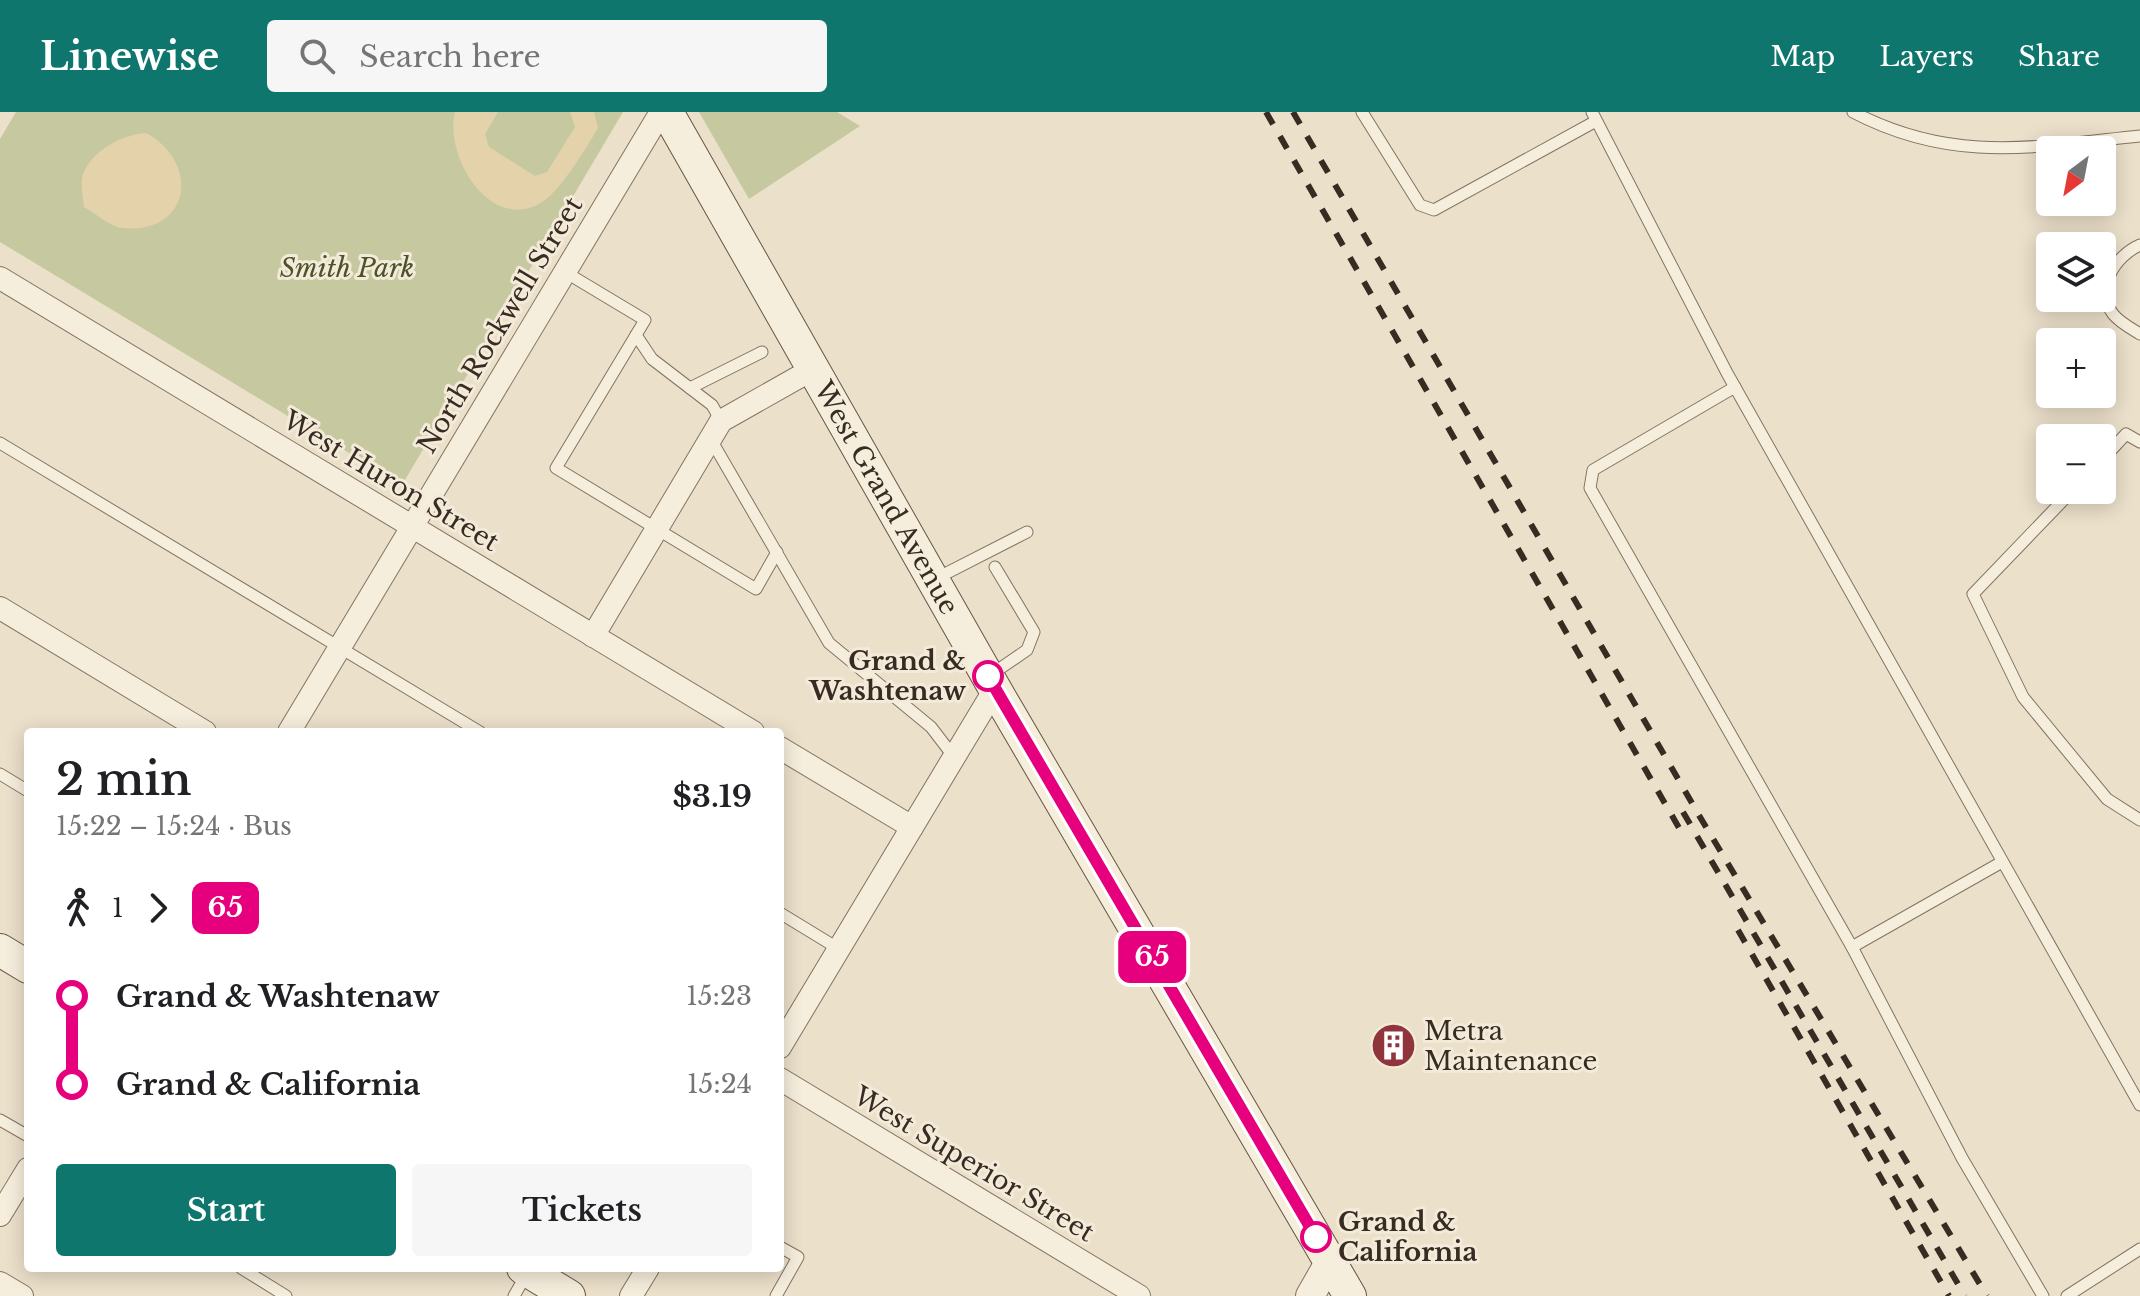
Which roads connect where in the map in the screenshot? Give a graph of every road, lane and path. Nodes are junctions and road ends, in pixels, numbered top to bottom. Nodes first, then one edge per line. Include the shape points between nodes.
1 (661, 112) edge
2 (667, 112) edge
3 (1362, 112) edge
4 (1853, 112) edge
5 (1594, 116) edge
6 (2140, 136) edge
7 (2140, 245) edge
8 (565, 272) junction
9 (0, 278) edge
10 (2140, 334) edge
11 (636, 335) junction
12 (762, 352) dead end
13 (813, 369) junction
14 (1735, 387) junction
15 (690, 388) junction
16 (716, 430) junction
17 (2140, 442) edge
18 (0, 443) edge
19 (2116, 445) edge
20 (2060, 504) edge
21 (412, 527) junction
22 (657, 528) junction
23 (1027, 532) dead end
24 (777, 552) junction
25 (995, 567) dead end
26 (933, 580) junction
27 (0, 608) edge
28 (593, 636) junction
29 (340, 648) junction
30 (991, 683) junction
31 (198, 728) edge
32 (291, 728) edge
33 (473, 728) edge
34 (746, 728) edge
35 (784, 750) edge
36 (954, 757) junction
37 (0, 774) edge
38 (24, 789) edge
39 (2140, 820) edge
40 (912, 827) junction
41 (2002, 862) junction
42 (784, 915) edge
43 (1852, 947) junction
44 (839, 949) junction
45 (0, 950) edge
46 (24, 965) edge
47 (784, 1040) edge
48 (784, 1081) edge
49 (2140, 1105) edge
50 (0, 1120) edge
51 (24, 1134) edge
52 (24, 1176) edge
53 (0, 1215) edge
54 (784, 1249) edge
55 (2140, 1249) edge
56 (1330, 1261) junction
57 (247, 1272) edge
58 (646, 1272) edge
59 (522, 1278) edge
60 (0, 1283) edge
61 (22, 1296) edge
62 (286, 1296) edge
63 (569, 1296) edge
64 (631, 1296) edge
65 (776, 1296) edge
66 (1139, 1296) edge
67 (1310, 1296) edge
68 (1350, 1296) edge
69 (2043, 1296) edge
70 (2067, 1296) edge

1 - 8 street, North Rockwell Street
2 - 13 main road, West Grand Avenue
3 - 5 lane via 1420,205 1434,210
4 - 6 lane via 1885,129 1976,149
5 - 14 lane
7 - 10 lane via 2112,268 2105,292 2113,314
8 - 11 lane via 645,320
8 - 21 street, North Rockwell Street
9 - 21 street, West Huron Street
11 - 15 lane via 652,359
11 - 22 lane via 556,468
12 - 15 lane
13 - 16 street
13 - 26 main road, West Grand Avenue
14 - 41 lane
14 - 43 lane via 1593,470 1590,488
15 - 16 lane via 712,405
16 - 22 street
16 - 24 lane
17 - 19 lane via 2126,434
18 - 29 lane
20 - 39 lane via 1973,594 2023,697 2107,799
21 - 28 street, West Huron Street
21 - 29 street, North Rockwell Street
22 - 24 lane via 756,589
22 - 28 street
23 - 26 lane
24 - 36 lane via 829,643 931,727
25 - 30 lane via 1034,632 1027,650
26 - 30 main road, West Grand Avenue
27 - 31 street
28 - 34 street, West Huron Street
29 - 32 street, North Rockwell Street
29 - 33 lane
30 - 36 street
30 - 56 main road, West Grand Avenue
35 - 40 street
36 - 40 street
37 - 38 lane
40 - 44 street
41 - 43 lane
41 - 49 lane
42 - 44 lane
43 - 69 lane via 1962,1158
44 - 47 street
45 - 46 main road
48 - 66 street, West Superior Street
50 - 51 lane
52 - 53 street
54 - 65 lane via 798,1257
55 - 70 lane
56 - 67 street
56 - 68 main road, West Grand Avenue
57 - 62 lane
58 - 64 street
59 - 63 main road
60 - 61 street

